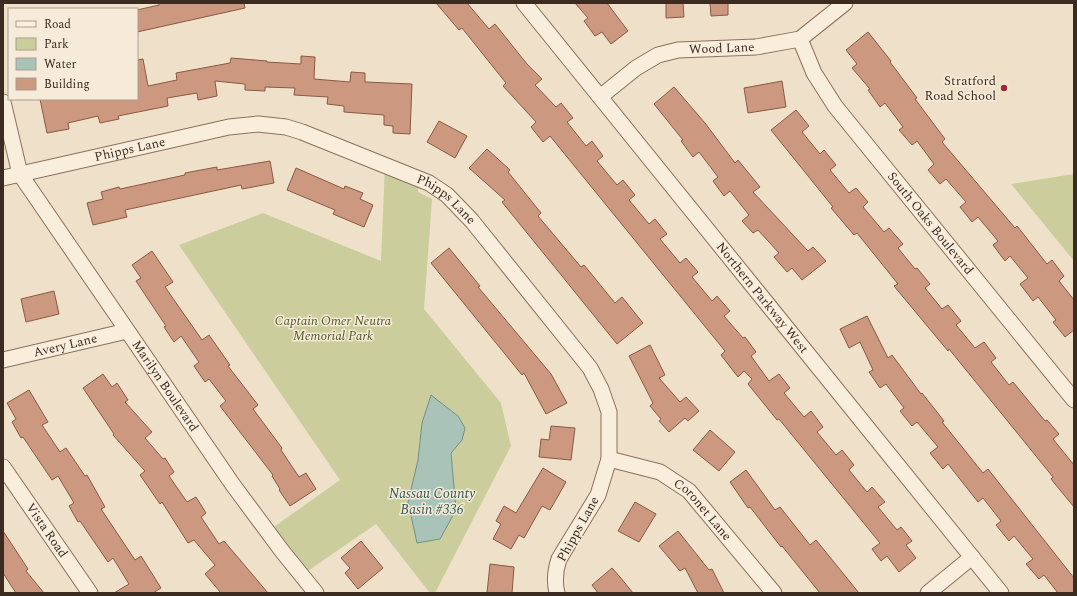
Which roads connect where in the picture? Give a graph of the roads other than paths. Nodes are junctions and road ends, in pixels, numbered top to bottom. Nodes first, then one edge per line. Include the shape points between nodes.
1 (524, 3) edge
2 (844, 3) edge
3 (800, 39) junction
4 (600, 97) junction
5 (3, 102) edge
6 (20, 174) junction
7 (3, 178) edge
8 (127, 331) junction
9 (3, 360) edge
10 (1073, 397) edge
11 (609, 459) junction
12 (3, 467) edge
13 (972, 557) junction
14 (90, 593) edge
15 (316, 593) edge
16 (557, 593) edge
17 (774, 593) edge
18 (928, 593) edge
19 (1001, 593) edge

1 - 4 street, Northern Parkway West
2 - 3 street, Wood Lane
3 - 4 street, Wood Lane via 756,47 678,50 658,55 636,68
3 - 10 street, South Oaks Boulevard via 814,73 835,106
4 - 13 street, Northern Parkway West
5 - 6 street
6 - 7 street, Phipps Lane
6 - 8 street, Marilyn Boulevard
6 - 11 street, Phipps Lane via 229,127 258,124 286,127 302,132 429,183 447,195 472,221 590,368 602,389 609,412
8 - 9 street, Avery Lane
8 - 15 street, Marilyn Boulevard via 233,485
11 - 16 street, Phipps Lane via 598,495 559,559 555,578
11 - 17 street, Coronet Lane via 660,472 689,491
12 - 14 street, Vista Road
13 - 18 street
13 - 19 street, Northern Parkway West

